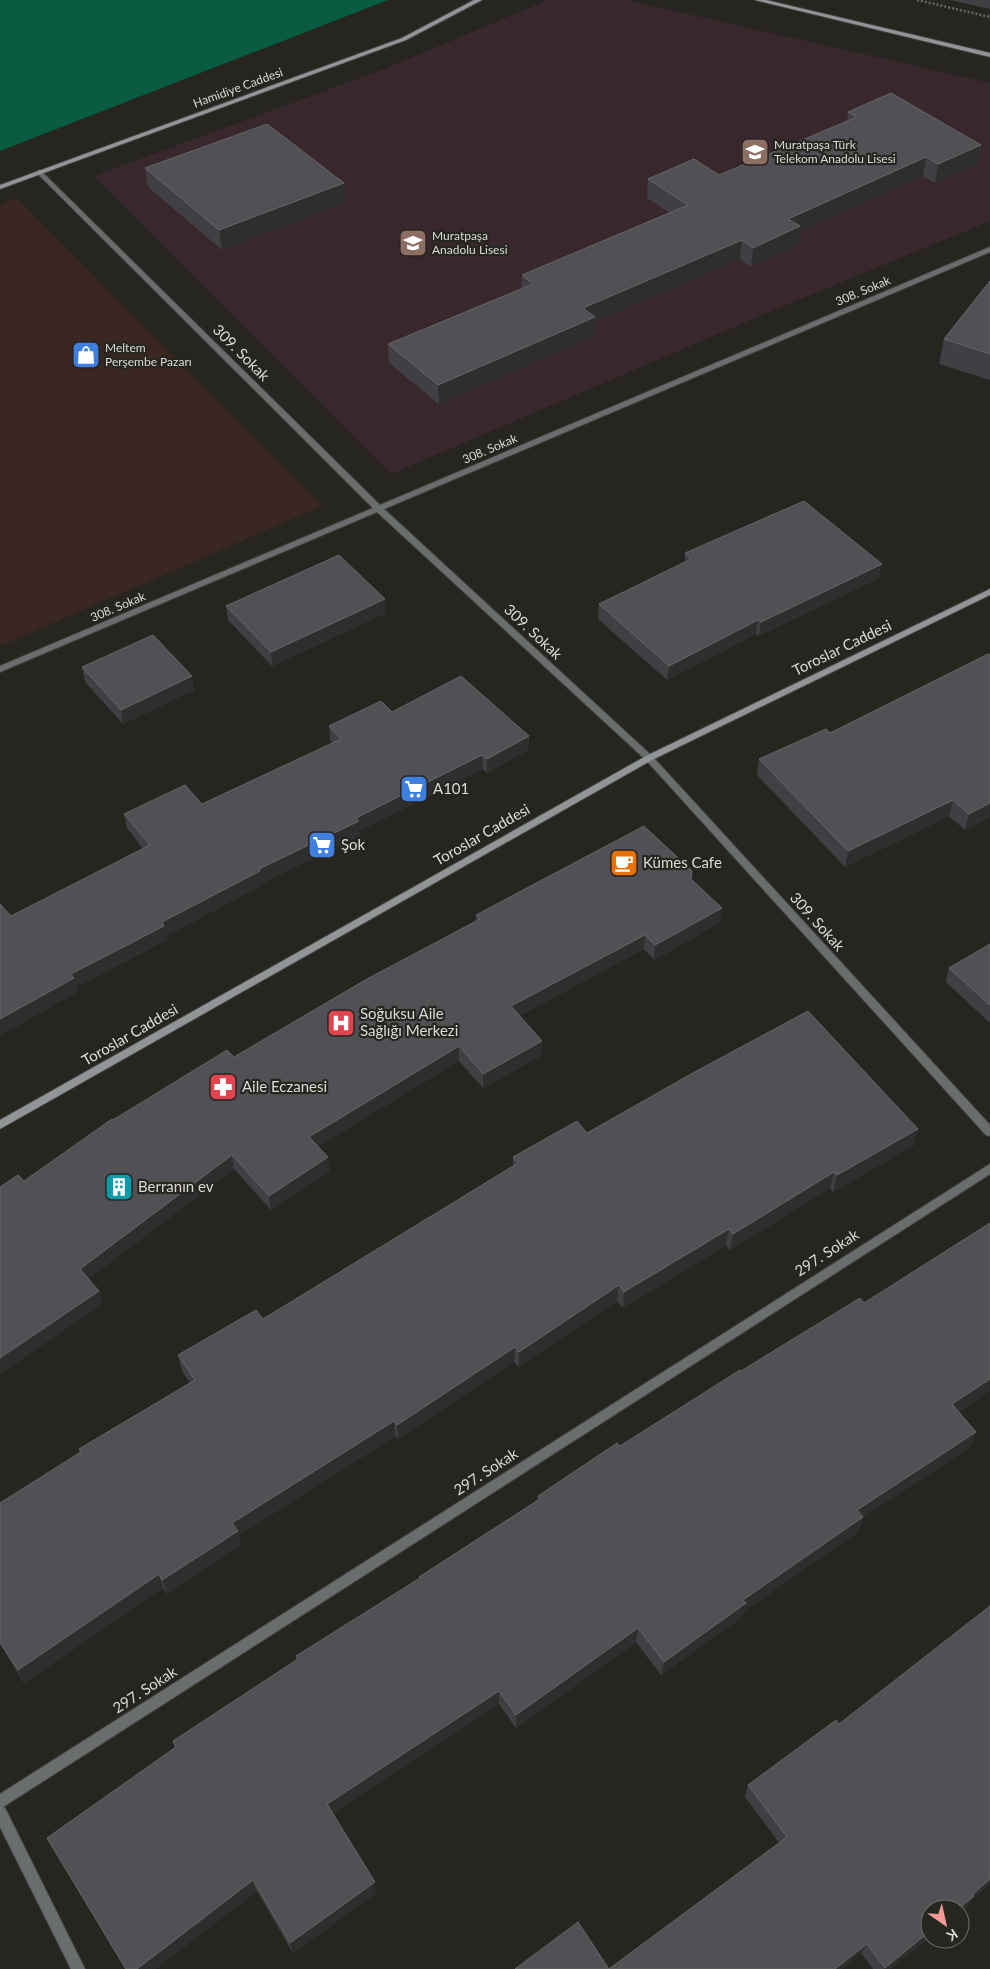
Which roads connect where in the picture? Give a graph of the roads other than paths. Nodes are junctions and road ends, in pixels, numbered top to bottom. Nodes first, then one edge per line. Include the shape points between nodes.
1 (479, 0) edge
2 (758, 0) edge
3 (990, 55) edge
4 (38, 172) junction
5 (0, 187) edge
6 (990, 250) edge
7 (378, 508) junction
8 (990, 592) edge
9 (0, 669) edge
10 (649, 758) junction
11 (0, 1126) edge
12 (990, 1132) edge
13 (990, 1168) edge
14 (0, 1802) edge
15 (0, 1813) edge
16 (78, 1969) edge

1 - 4 main road, Hamidiye Caddesi via 404,39
2 - 3 main road
4 - 5 main road, Hamidiye Caddesi
4 - 7 street, 309. Sokak
6 - 7 street, 308. Sokak
7 - 9 street, 308. Sokak
7 - 10 street, 309. Sokak
8 - 10 main road, Toroslar Caddesi
10 - 11 main road, Toroslar Caddesi
10 - 12 street, 309. Sokak
13 - 14 street, 297. Sokak
15 - 16 street

